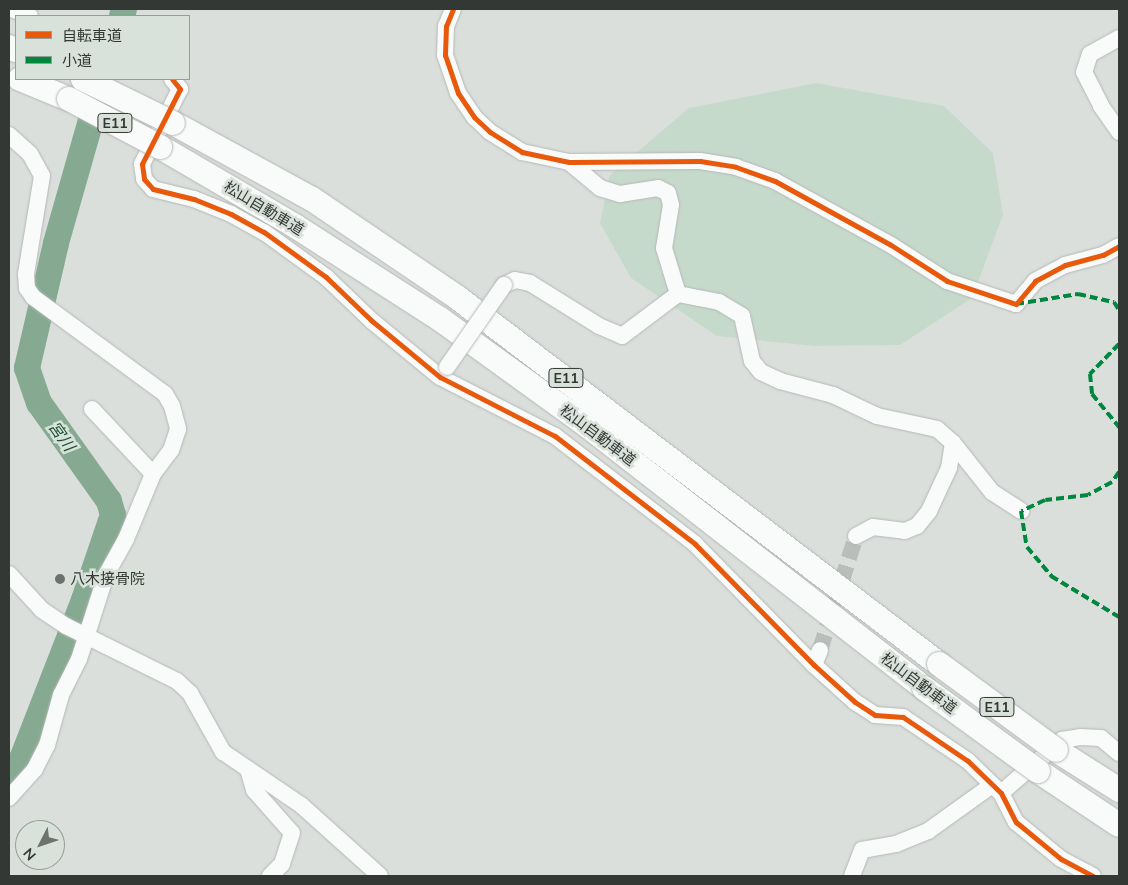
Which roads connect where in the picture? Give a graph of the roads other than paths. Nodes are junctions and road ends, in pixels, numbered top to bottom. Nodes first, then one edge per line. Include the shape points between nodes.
1 (11, 9) edge
2 (453, 9) edge
3 (27, 15) edge
4 (1119, 38) edge
5 (22, 80) edge
6 (85, 80) edge
7 (173, 80) edge
8 (1119, 132) edge
9 (9, 135) edge
10 (570, 162) junction
11 (1119, 246) edge
12 (678, 294) junction
13 (444, 372) junction
14 (92, 409) dead end
15 (953, 443) junction
16 (152, 474) junction
17 (1021, 511) dead end
18 (856, 536) dead end
19 (9, 574) edge
20 (77, 632) junction
21 (1119, 753) edge
22 (248, 769) junction
23 (996, 789) junction
24 (1119, 790) edge
25 (9, 798) edge
26 (1119, 825) edge
27 (270, 876) edge
28 (380, 876) edge
29 (852, 876) edge
30 (1092, 876) edge

1 - 3 street
2 - 10 street via 446,26 445,55 458,93 474,118 522,152
4 - 8 street via 1090,54 1084,72
5 - 26 highway, 松山自動車道 / E11, bridge via 69,99 160,147 296,226 440,318 585,424 924,688
6 - 24 highway, 松山自動車道 / E11, bridge via 173,123 312,199 458,298 939,664 1056,750
7 - 13 street via 180,89 142,164 144,179 153,189 194,199 264,232 326,277 372,322
9 - 16 street via 30,154 42,176 26,274 27,288 33,297 64,321 165,394 172,406 178,429 171,450
10 - 11 street via 700,162 736,167 775,181 891,245 946,282 1016,304 1035,281 1065,265 1103,255
10 - 12 street via 600,188 620,194 658,188 668,193 671,205 664,248
12 - 13 street, bridge via 622,336 599,326 530,283 515,280 504,285
12 - 15 street via 719,302 742,316 752,362 761,372 833,395 877,416 937,429
13 - 23 street via 555,436 695,544 817,658 855,702 874,715 903,717 968,761
14 - 16 street
15 - 17 street via 992,492
15 - 18 street via 949,468 929,512 917,526 905,531 873,527
16 - 20 street via 126,539
19 - 20 street via 42,610
20 - 22 street via 177,681 190,693 217,744
20 - 25 street via 79,659 61,695 48,745 35,768
21 - 23 street via 1101,738 1062,740
22 - 27 street via 254,790 292,833 282,864
22 - 28 street via 301,805
23 - 29 street via 928,831 896,844 862,850
23 - 30 street via 1016,822 1061,859

